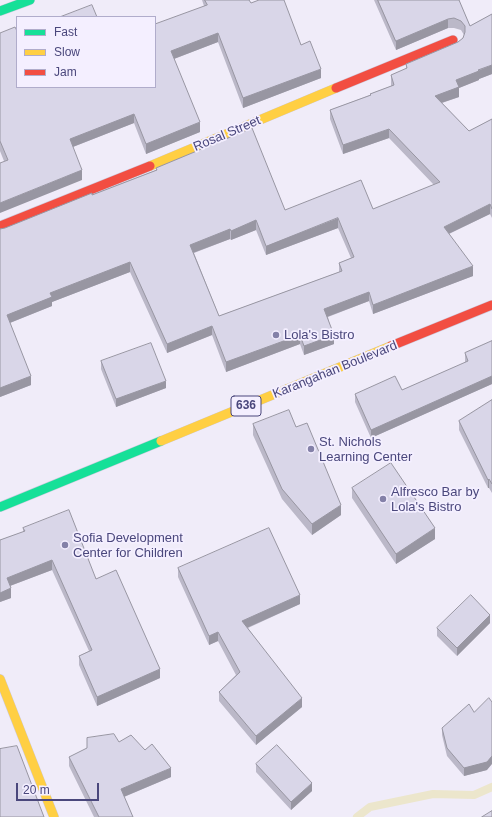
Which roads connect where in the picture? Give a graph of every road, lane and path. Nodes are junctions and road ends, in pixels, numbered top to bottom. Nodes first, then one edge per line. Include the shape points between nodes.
1 (30, 0) edge
2 (0, 11) edge
3 (453, 40) dead end
4 (0, 226) edge
5 (492, 305) edge
6 (0, 507) edge
7 (0, 679) edge
8 (54, 817) edge

1 - 2 street
3 - 4 street, Rosal Street
5 - 6 street, Karangahan Boulevard / 636
7 - 8 street

